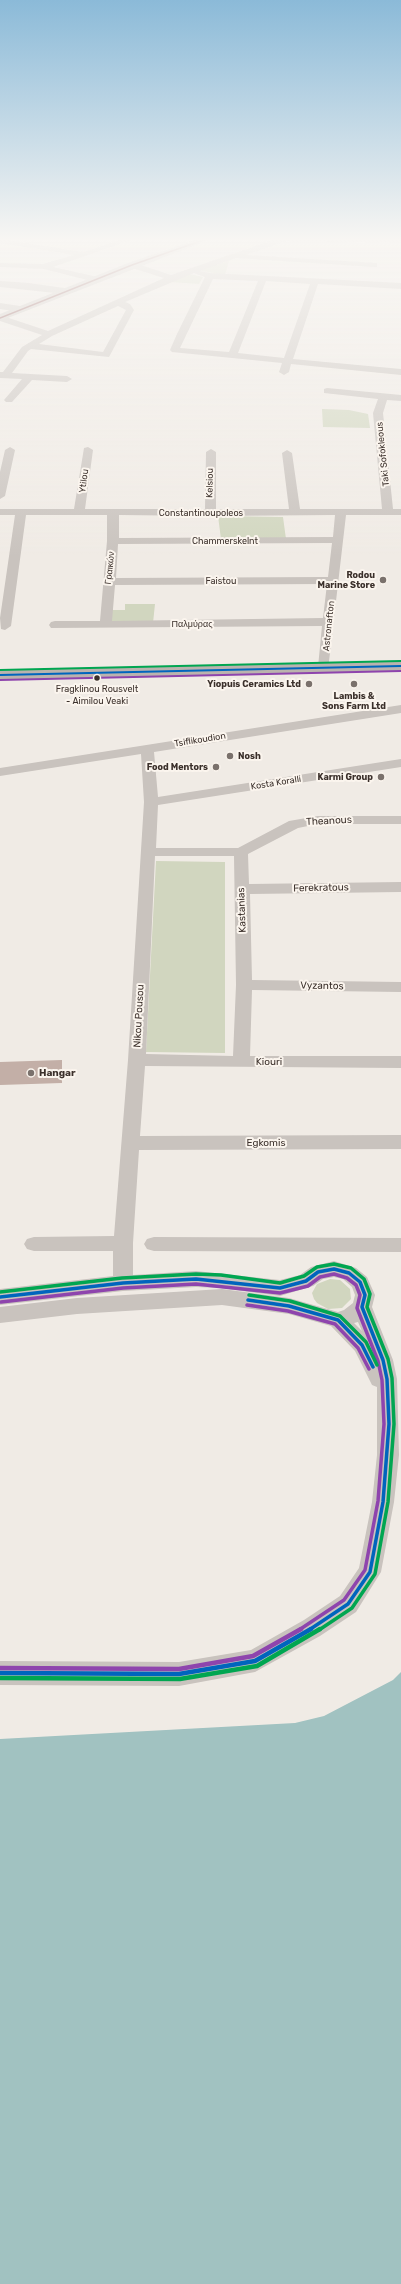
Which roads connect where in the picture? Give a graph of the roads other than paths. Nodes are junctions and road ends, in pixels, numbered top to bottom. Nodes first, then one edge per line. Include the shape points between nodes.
1 (112, 345) edge
2 (178, 345) edge
3 (237, 345) edge
4 (292, 345) edge
5 (29, 346) joint
6 (232, 356) junction
7 (286, 361) junction
8 (283, 372) dead end
9 (401, 372) edge
10 (3, 375) edge
11 (29, 377) junction
12 (68, 379) dead end
13 (327, 391) dead end
14 (383, 397) junction
15 (401, 398) edge
16 (8, 400) dead end
17 (10, 450) dead end
18 (88, 450) dead end
19 (211, 452) dead end
20 (287, 453) dead end
21 (0, 496) edge
22 (0, 512) edge
23 (21, 512) junction
24 (388, 512) junction
25 (401, 512) edge
26 (79, 513) junction
27 (113, 513) junction
28 (210, 513) junction
29 (295, 513) junction
30 (341, 513) junction
31 (338, 540) junction
32 (113, 541) junction
33 (333, 580) junction
34 (108, 582) junction
35 (329, 622) junction
36 (106, 624) junction
37 (55, 625) dead end
38 (6, 626) dead end
39 (401, 666) edge
40 (324, 667) junction
41 (0, 675) edge
42 (401, 676) edge
43 (0, 685) edge
44 (401, 709) edge
45 (147, 748) junction
46 (401, 763) edge
47 (0, 772) edge
48 (151, 802) junction
49 (401, 820) edge
50 (147, 852) junction
51 (241, 852) junction
52 (401, 887) edge
53 (241, 889) junction
54 (244, 985) junction
55 (401, 987) edge
56 (137, 1060) junction
57 (242, 1062) junction
58 (401, 1062) edge
59 (401, 1142) edge
60 (131, 1143) junction
61 (34, 1244) dead end
62 (123, 1244) junction
63 (154, 1244) dead end
64 (401, 1245) edge
65 (306, 1281) junction
66 (123, 1283) junction
67 (0, 1297) edge
68 (362, 1307) junction
69 (0, 1315) edge
70 (318, 1315) junction
71 (338, 1320) junction
72 (388, 1396) junction
73 (0, 1673) edge

1 - 5 street via 106,355
2 - 6 street via 176,350
3 - 6 street
4 - 7 street
5 - 10 street
6 - 7 street
7 - 8 street
7 - 9 street
10 - 11 street
11 - 12 street
11 - 16 street
13 - 14 street
14 - 15 street
14 - 24 street, Taki Sofokleous via 378,412
17 - 21 street
18 - 26 street, Ytilou
19 - 28 street, Kelsiou
20 - 29 street
22 - 23 street, Constantinoupoleos
23 - 26 street, Constantinoupoleos
23 - 38 street
24 - 25 street, Constantinoupoleos
24 - 30 street, Constantinoupoleos
26 - 27 street, Constantinoupoleos
27 - 28 street, Constantinoupoleos
27 - 32 street, Γραικών
28 - 29 street, Constantinoupoleos
29 - 30 street, Constantinoupoleos
30 - 31 street, Astronafton
31 - 32 street, Chammerskelnt
31 - 33 street, Astronafton
32 - 34 street, Γραικών
33 - 34 street, Faistou
33 - 35 street, Astronafton
34 - 36 street, Γραικών
35 - 36 street, Παλμύρας
35 - 40 street, Astronafton
36 - 37 street, Παλμύρας
39 - 40 main road
40 - 41 main road
42 - 43 main road
44 - 45 street, Tsiflikoudion
45 - 47 street, Tsiflikoudion
45 - 48 street, Nikou Pousou
46 - 48 street, Kosta Koralli
48 - 50 street, Nikou Pousou
49 - 51 street, Theanous via 318,820 294,824
50 - 51 street
50 - 56 street, Nikou Pousou
51 - 53 street, Kastanias
52 - 53 street, Ferekratous
53 - 54 street, Kastanias
54 - 55 street, Vyzantos
54 - 57 street, Kastanias
56 - 57 street, Kiouri
56 - 60 street, Nikou Pousou
57 - 58 street, Kiouri
59 - 60 street, Egkomis
60 - 62 street, Nikou Pousou
61 - 62 street
62 - 66 street, Nikou Pousou
63 - 64 street
65 - 66 street via 280,1288 196,1279
65 - 68 street via 318,1272 334,1269 349,1273 360,1282 365,1295
65 - 70 street via 302,1293 306,1306
66 - 67 street
68 - 71 street via 351,1316
68 - 72 street via 383,1360
69 - 70 street via 77,1306 222,1297 289,1306
70 - 71 street
71 - 72 street via 362,1345
72 - 73 street via 388,1455 377,1542 370,1572 348,1604 255,1661 179,1674

